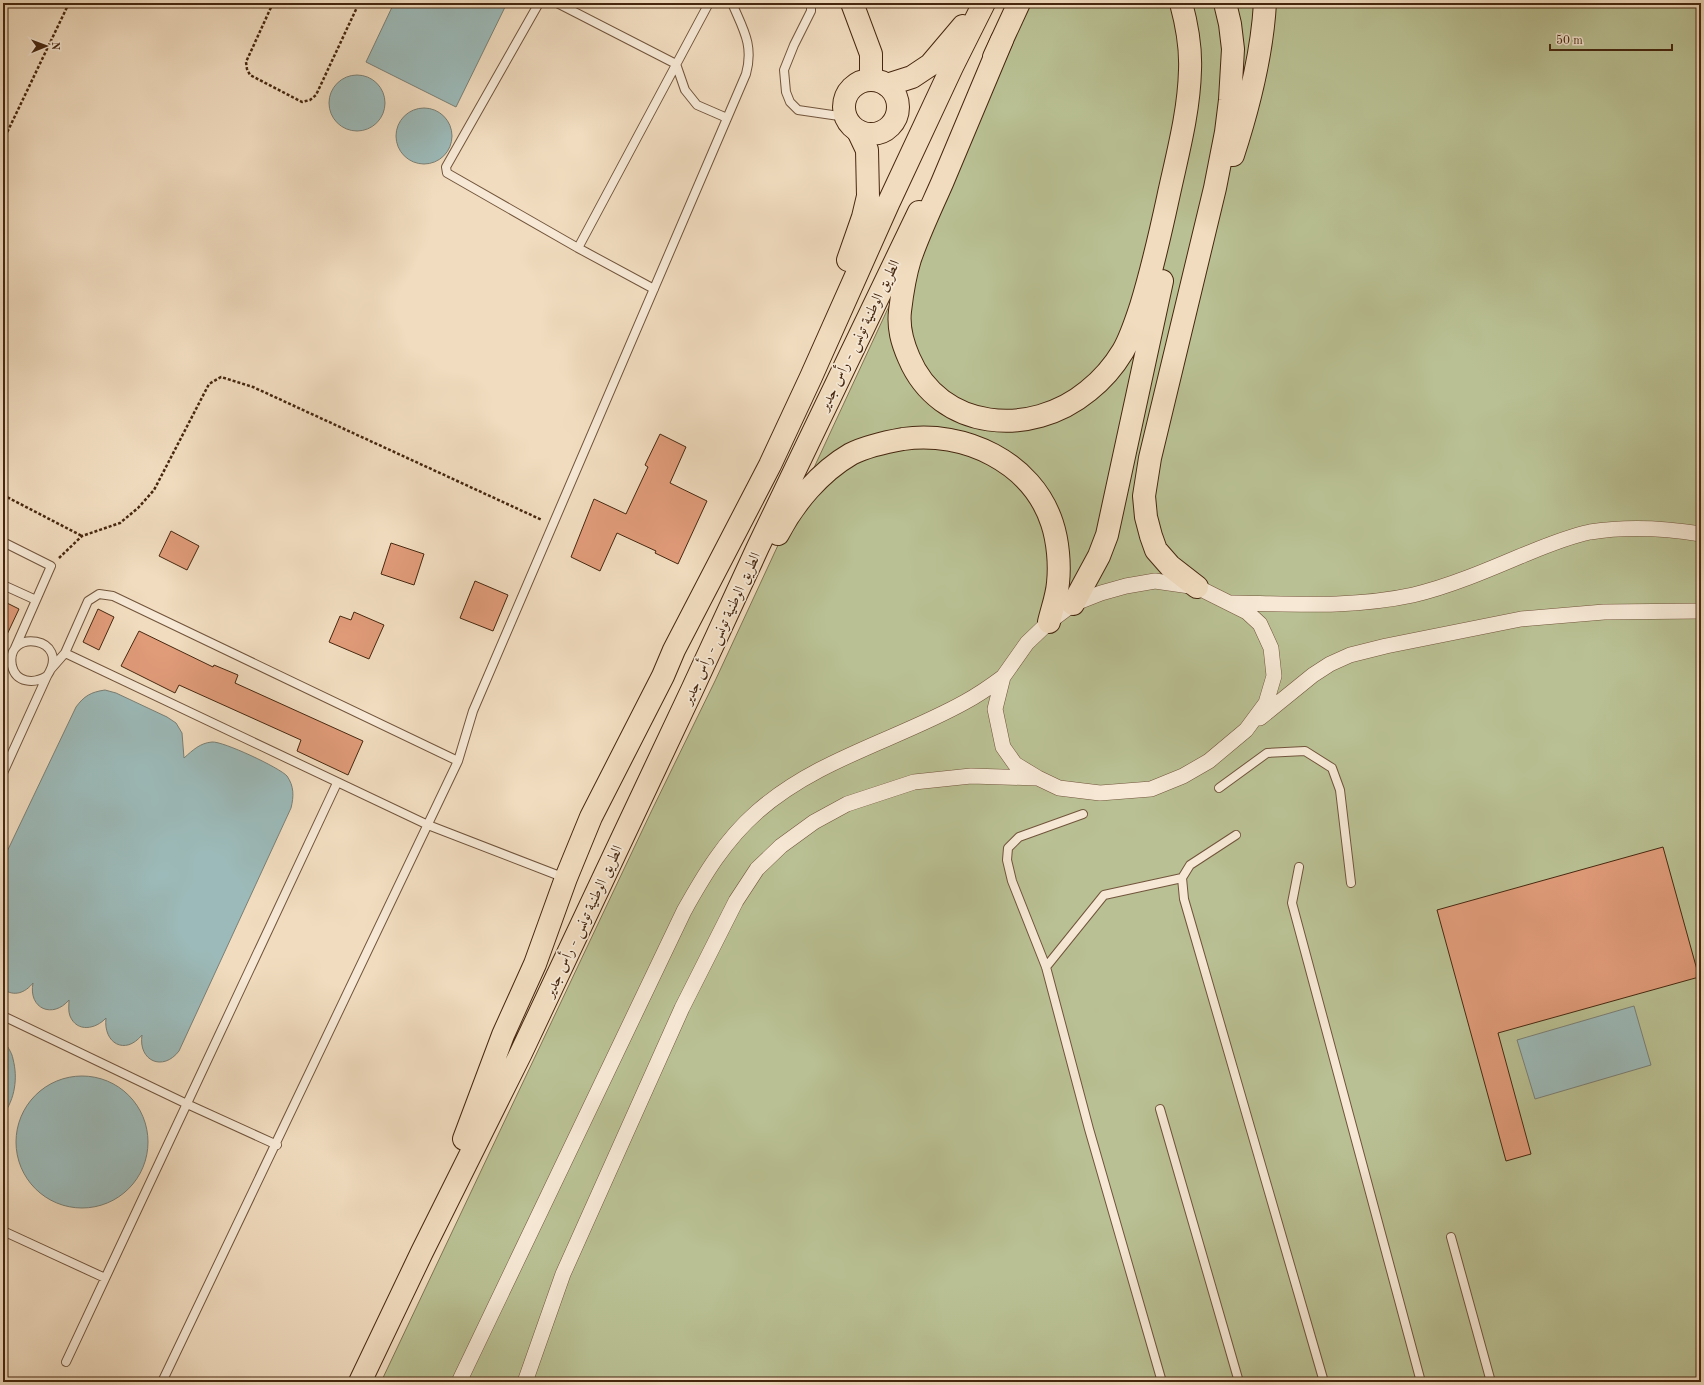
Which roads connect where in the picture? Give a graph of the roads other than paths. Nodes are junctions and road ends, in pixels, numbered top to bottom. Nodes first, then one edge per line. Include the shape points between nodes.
1 (539, 3) edge
2 (557, 3) edge
3 (709, 3) edge
4 (732, 3) edge
5 (811, 3) edge
6 (852, 3) edge
7 (1019, 3) edge
8 (1181, 3) edge
9 (1195, 3) edge
10 (1225, 3) edge
11 (1265, 3) edge
12 (982, 6) edge
13 (1002, 40) junction
14 (676, 64) junction
15 (879, 83) junction
16 (727, 118) junction
17 (852, 124) junction
18 (578, 248) junction
19 (1194, 276) junction
20 (654, 289) junction
21 (811, 377) junction
22 (1701, 534) edge
23 (3, 542) edge
24 (3, 585) edge
25 (1197, 587) junction
26 (36, 600) junction
27 (1231, 603) junction
28 (1073, 604) junction
29 (1701, 611) edge
30 (1049, 622) junction
31 (715, 640) junction
32 (65, 654) junction
33 (12, 657) junction
34 (3, 666) edge
35 (49, 673) junction
36 (1003, 678) junction
37 (1246, 730) junction
38 (458, 761) junction
39 (3, 773) edge
40 (1038, 778) junction
41 (337, 783) junction
42 (1219, 788) dead end
43 (1083, 814) dead end
44 (428, 825) junction
45 (1236, 835) dead end
46 (1299, 867) dead end
47 (566, 878) junction
48 (1182, 878) junction
49 (1351, 883) dead end
50 (1046, 967) junction
51 (3, 1016) edge
52 (187, 1104) junction
53 (1160, 1109) dead end
54 (277, 1145) junction
55 (3, 1231) edge
56 (1451, 1237) dead end
57 (422, 1252) junction
58 (105, 1278) junction
59 (66, 1362) dead end
60 (162, 1382) edge
61 (360, 1382) edge
62 (459, 1382) edge
63 (525, 1382) edge
64 (1162, 1382) edge
65 (1239, 1382) edge
66 (1324, 1382) edge
67 (1421, 1382) edge
68 (1491, 1382) edge

1 - 18 lane via 446,170
2 - 14 lane
3 - 14 lane
4 - 16 lane via 748,43 750,60
5 - 17 lane via 811,11 784,70 786,92 790,102 798,110
6 - 15 main road
7 - 13 main road, الطريق الوطنية تونس - رأس جدير
8 - 13 main road via 1189,42 1187,103 1157,250 1133,330 1124,350 1112,367 1087,392 1053,413 1030,420 1011,421 971,415 939,399 914,369 900,333 900,313 910,260
9 - 28 main road via 1202,39 1203,61 1200,110 1195,136 1107,535 1099,556
10 - 19 main road via 1232,49 1230,100 1215,188
11 - 19 main road via 1261,51 1247,109
12 - 15 main road via 930,65 912,77
12 - 21 main road, الطريق الوطنية تونس - رأس جدير via 882,217
13 - 31 main road, الطريق الوطنية تونس - رأس جدير
14 - 16 lane via 686,90 697,105
14 - 18 lane
15 - 17 main road via 858,83 848,92 844,105
15 - 17 main road via 894,93 898,103 898,113 894,122 887,130 877,134 867,134
16 - 20 lane
17 - 21 main road via 867,150 868,196 851,252 819,334
18 - 20 lane
19 - 25 main road via 1150,458 1144,496 1146,517 1156,550 1170,566
20 - 38 lane via 473,711
21 - 47 main road, الطريق الوطنية تونس - رأس جدير via 770,465 591,817
22 - 27 street via 1670,529 1589,533 1556,542 1483,572 1414,594 1378,602 1338,605
23 - 26 lane via 51,566
24 - 26 lane
25 - 27 street
25 - 28 street via 1155,581 1101,593
26 - 33 lane
27 - 37 street via 1247,612 1260,624 1271,648 1274,676 1266,703
28 - 30 street
29 - 37 street via 1604,612 1521,619 1350,655 1313,675
30 - 31 main road via 1058,584 1055,537 1052,523 1034,490 1021,474 982,449 938,438 916,438 874,445 852,454 821,478 796,504 785,520
30 - 36 street via 1027,643
31 - 57 main road, الطريق الوطنية تونس - رأس جدير via 521,1053
32 - 35 lane
32 - 38 lane via 88,601 99,594 113,596
32 - 41 lane
33 - 34 lane
33 - 35 lane via 13,669 17,676 24,680 40,680
33 - 35 lane via 18,646 24,642 40,642 52,654 53,662
35 - 39 lane
36 - 40 street via 995,710 1003,747 1015,764
36 - 62 street via 965,702 802,779 757,811 730,839 708,868 684,911
37 - 40 street via 1209,761 1183,776 1150,789 1100,793 1059,788
38 - 44 lane
40 - 63 street via 970,776 914,782 846,804 814,822 781,846 757,869 736,901 682,1008 563,1274
41 - 44 lane
41 - 52 lane
42 - 49 lane via 1267,753 1305,751 1332,768 1340,790
43 - 50 lane via 1019,837 1008,848 1007,860 1012,881
44 - 47 lane
44 - 54 lane
45 - 48 lane via 1190,865
46 - 67 lane via 1292,903
47 - 57 main road, الطريق الوطنية تونس - رأس جدير
48 - 50 lane via 1104,895
48 - 66 lane via 1184,899
50 - 64 lane via 1089,1129
51 - 52 lane
52 - 54 lane
52 - 58 lane
53 - 65 lane
54 - 60 lane
55 - 58 lane
56 - 68 lane
57 - 61 main road, الطريق الوطنية تونس - رأس جدير
58 - 59 lane

